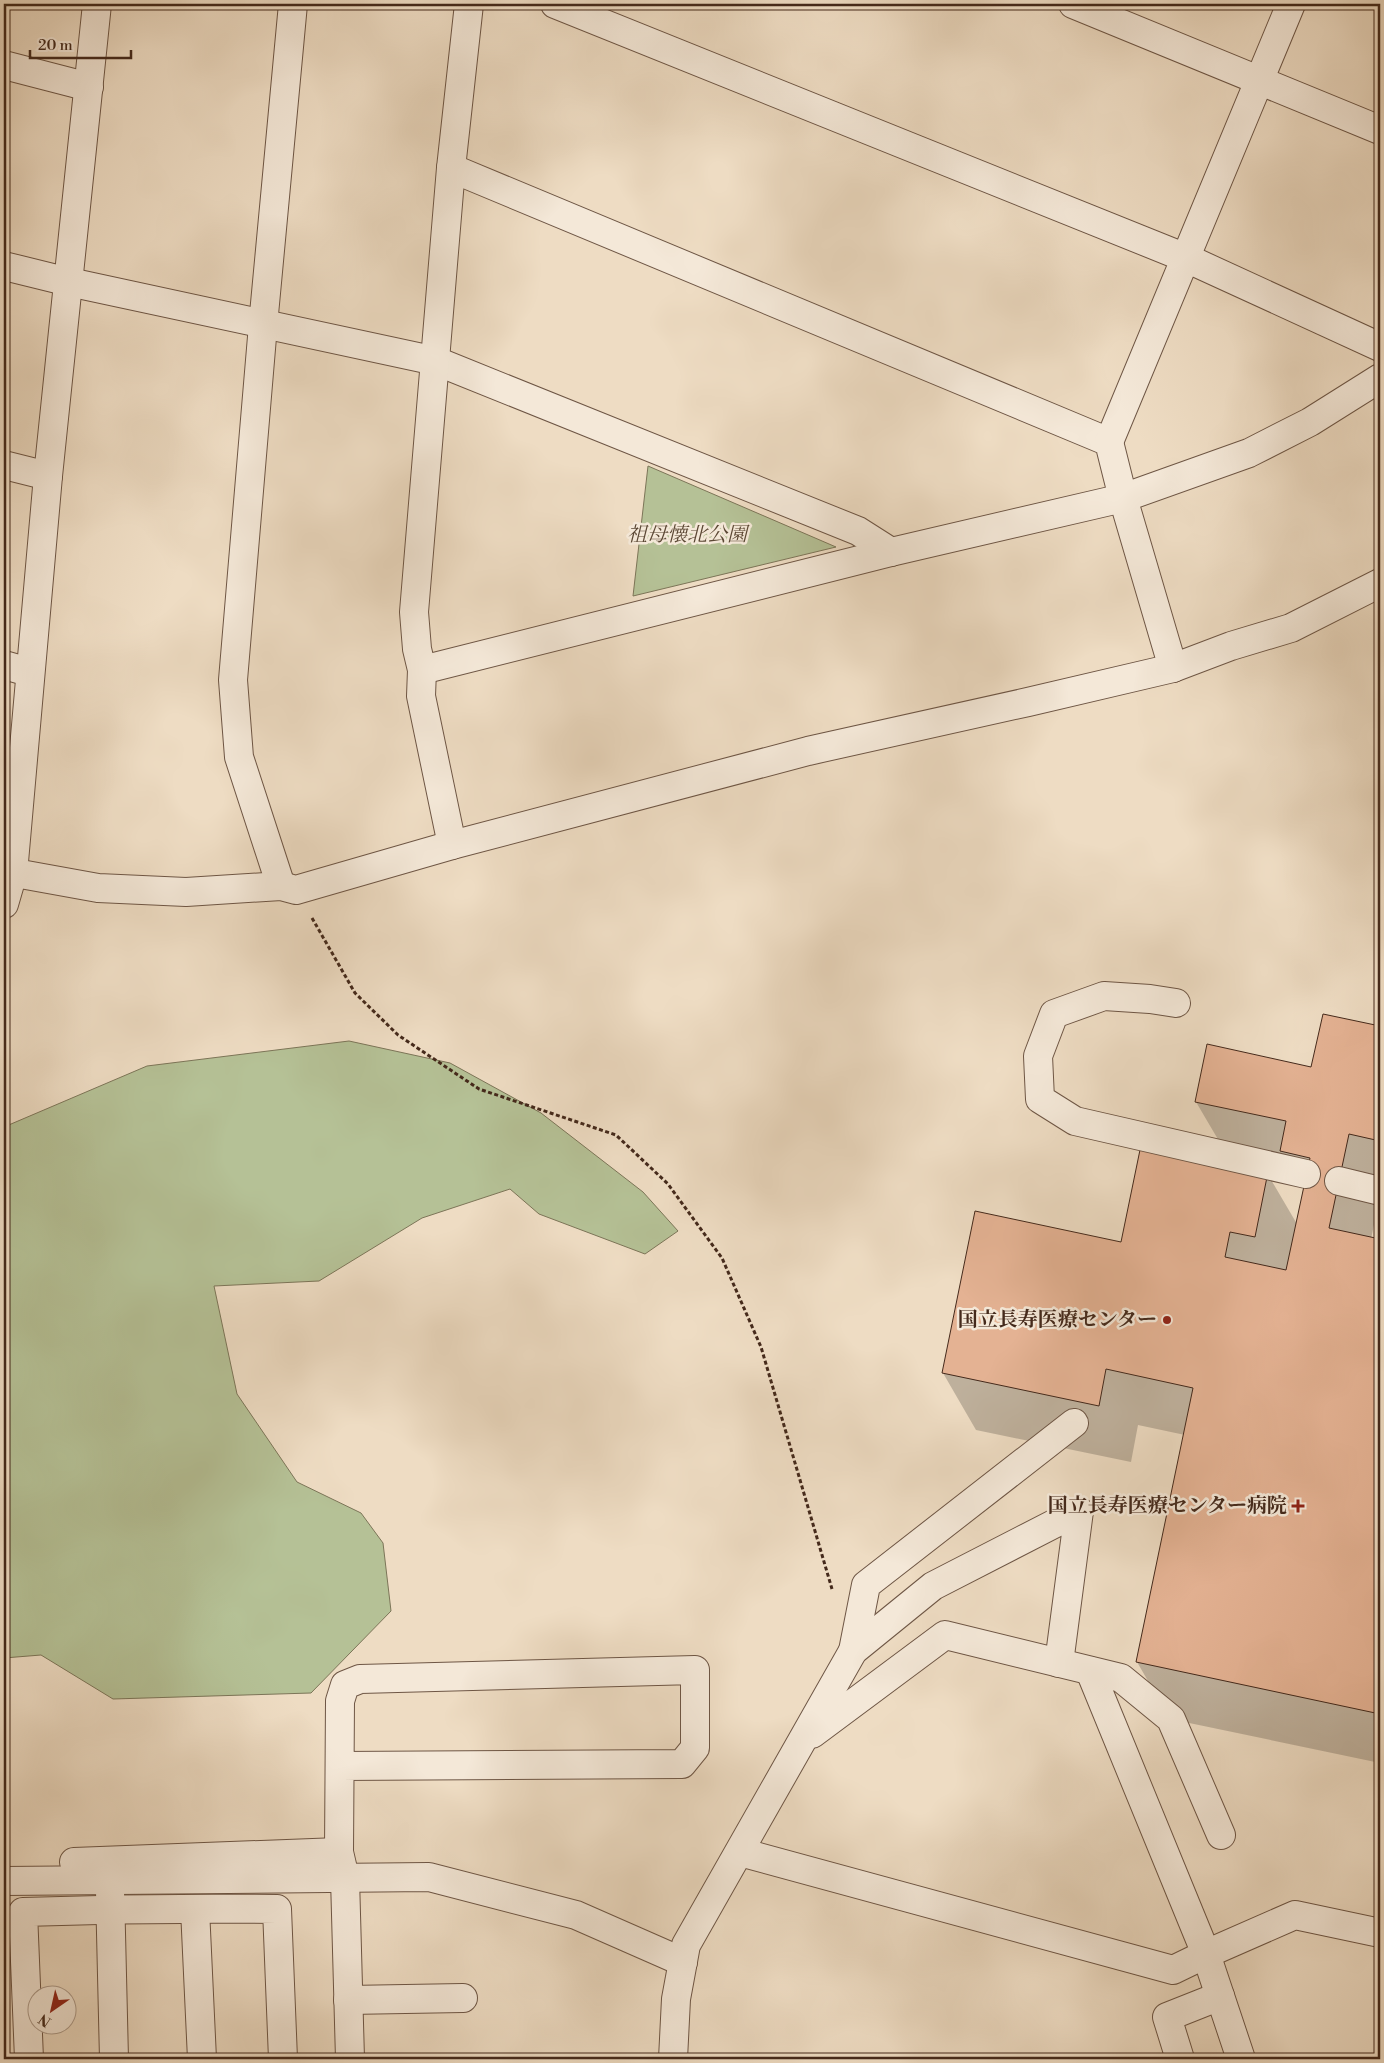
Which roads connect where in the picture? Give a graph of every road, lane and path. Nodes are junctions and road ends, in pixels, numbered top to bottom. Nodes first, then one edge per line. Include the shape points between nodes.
1 (97, 4) edge
2 (293, 4) edge
3 (469, 4) edge
4 (555, 4) edge
5 (1072, 4) edge
6 (1291, 4) edge
7 (4, 65) edge
8 (1259, 80) junction
9 (89, 87) junction
10 (1380, 130) edge
11 (451, 168) junction
12 (1186, 258) junction
13 (4, 266) edge
14 (69, 282) junction
15 (263, 325) junction
16 (1380, 347) edge
17 (436, 362) junction
18 (1380, 378) edge
19 (1109, 442) junction
20 (4, 465) edge
21 (48, 476) junction
22 (1123, 498) junction
23 (891, 552) junction
24 (1380, 584) edge
25 (16, 668) edge
26 (1174, 668) junction
27 (422, 670) junction
28 (452, 845) junction
29 (8, 872) edge
30 (288, 888) junction
31 (4, 904) edge
32 (1176, 1003) dead end
33 (1306, 1174) dead end
34 (1339, 1180) dead end
35 (1380, 1191) edge
36 (1074, 1423) dead end
37 (835, 1598) dead end
38 (853, 1652) junction
39 (1059, 1663) junction
40 (1090, 1671) junction
41 (803, 1741) junction
42 (340, 1766) junction
43 (1221, 1835) dead end
44 (339, 1852) junction
45 (740, 1852) junction
46 (4, 1865) edge
47 (346, 1878) junction
48 (110, 1880) junction
49 (4, 1881) edge
50 (195, 1908) junction
51 (110, 1909) junction
52 (1380, 1933) edge
53 (1206, 1954) junction
54 (683, 1962) junction
55 (1220, 1996) junction
56 (463, 1998) dead end
57 (348, 2000) junction
58 (29, 2059) edge
59 (114, 2059) edge
60 (202, 2059) edge
61 (283, 2059) edge
62 (350, 2059) edge
63 (673, 2059) edge
64 (1180, 2059) edge
65 (1241, 2059) edge

1 - 9 street
2 - 15 street
3 - 11 street
4 - 12 street
5 - 8 street
6 - 8 street
7 - 9 street
8 - 10 street
8 - 12 street
9 - 14 street
11 - 17 street
11 - 19 street
12 - 16 street
12 - 19 street
13 - 14 street
14 - 15 street
14 - 21 street
15 - 17 street
15 - 30 street via 233,680 239,757
17 - 23 street via 858,531
17 - 27 street via 414,612
18 - 22 street via 1310,422 1250,452
19 - 22 street
20 - 21 street
21 - 25 street
22 - 23 street
22 - 26 street
23 - 27 street
24 - 26 street via 1291,628
25 - 29 street
26 - 28 street via 808,751
27 - 28 street via 421,696
28 - 30 street
29 - 30 street via 98,888 176,892
29 - 31 street
30 - 37 path via 356,993 398,1035 479,1089 616,1135 668,1184 722,1258 761,1347
32 - 33 street via 1104,996 1054,1014 1038,1056 1040,1099 1075,1121
34 - 35 street
36 - 38 street via 866,1585
38 - 39 street via 933,1586 1079,1511
38 - 41 street
39 - 40 street
39 - 41 street via 946,1635
40 - 43 street via 1120,1678 1171,1718
40 - 53 street
41 - 45 street
42 - 42 street via 340,1701 345,1685 360,1679 695,1670 695,1748 682,1764
42 - 44 street
44 - 46 street
44 - 47 street
45 - 53 street via 1173,1970
45 - 54 street via 686,1945
47 - 48 street
47 - 54 street via 429,1877 576,1915
47 - 57 street
48 - 49 street
48 - 51 street
50 - 51 street
50 - 60 street
50 - 61 street via 277,1909
51 - 58 street via 23,1912
51 - 59 street
52 - 53 street via 1295,1915
53 - 55 street
54 - 63 street via 676,1999
55 - 64 street via 1166,2017
55 - 65 street
56 - 57 street
57 - 62 street

